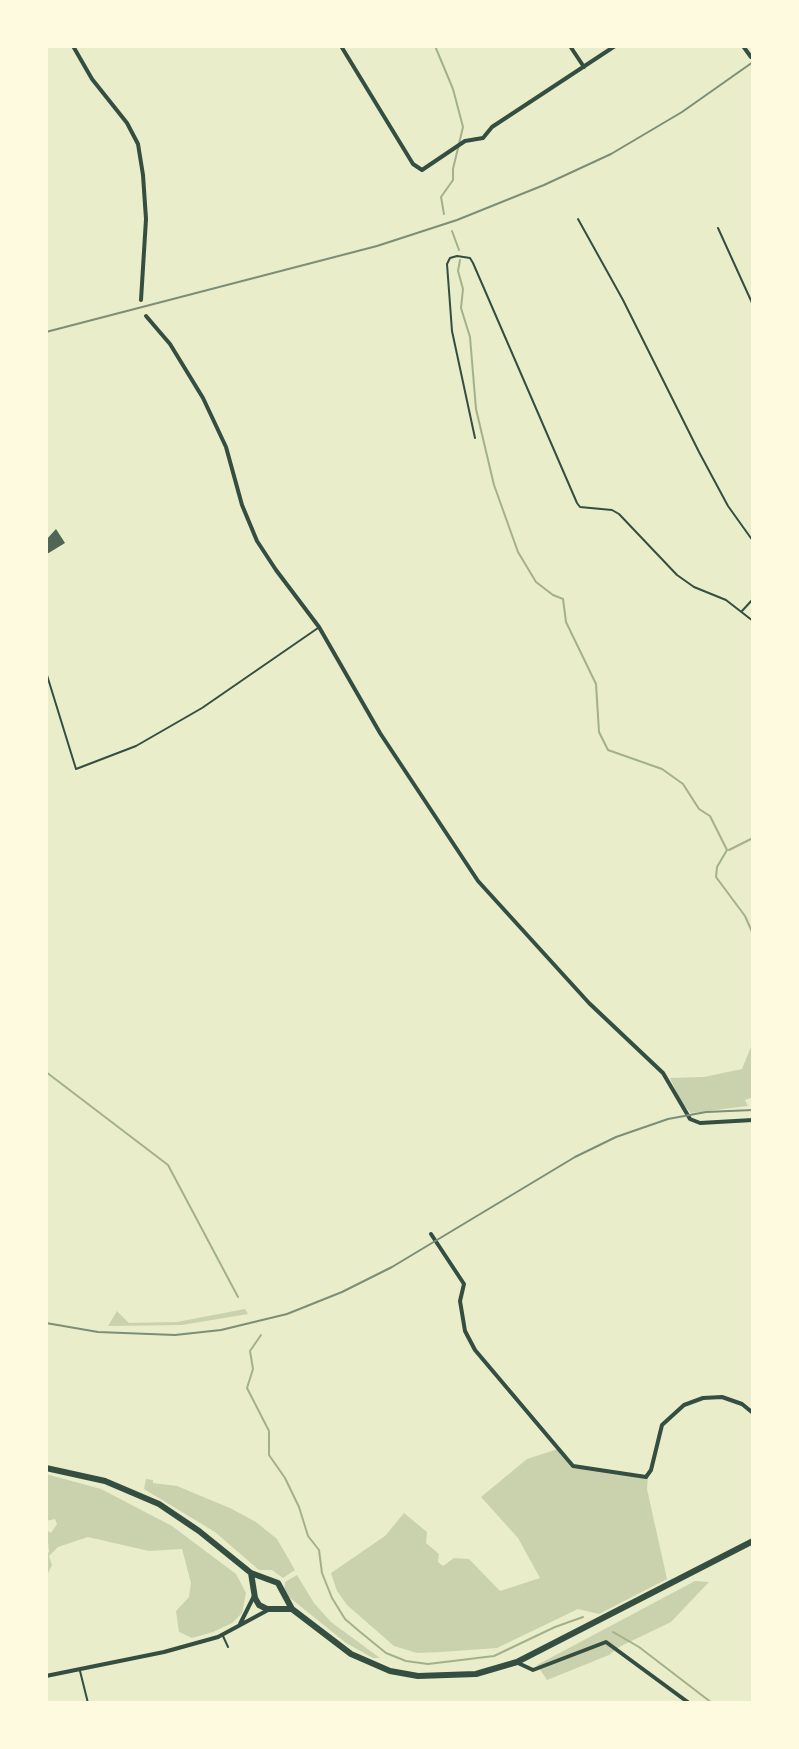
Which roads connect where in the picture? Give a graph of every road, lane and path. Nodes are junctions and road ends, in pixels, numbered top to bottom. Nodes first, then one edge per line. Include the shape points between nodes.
1 (73, 46) edge
2 (341, 46) edge
3 (570, 46) edge
4 (615, 46) edge
5 (743, 46) edge
6 (751, 57) dead end
7 (584, 67) junction
8 (578, 219) dead end
9 (718, 228) dead end
10 (141, 300) dead end
11 (753, 305) edge
12 (146, 316) dead end
13 (475, 438) dead end
14 (753, 541) edge
15 (753, 599) edge
16 (741, 612) junction
17 (753, 621) edge
18 (319, 627) junction
19 (46, 672) edge
20 (753, 1120) edge
21 (431, 1234) dead end
22 (753, 1413) edge
23 (46, 1468) edge
24 (753, 1541) edge
25 (251, 1573) junction
26 (270, 1580) junction
27 (255, 1593) junction
28 (284, 1595) junction
29 (271, 1609) junction
30 (292, 1609) junction
31 (239, 1626) junction
32 (223, 1635) junction
33 (228, 1647) dead end
34 (517, 1662) junction
35 (80, 1669) junction
36 (46, 1676) edge
37 (88, 1703) edge
38 (689, 1703) edge

1 - 10 street via 139,147 146,219
2 - 7 street via 418,169 465,141 483,138
3 - 7 street
4 - 7 street
5 - 6 street
8 - 14 lane via 728,506
9 - 11 lane
12 - 18 street via 191,376 216,424 254,536
13 - 16 lane via 452,331 447,264 457,256 473,263 580,507 619,514 677,575
15 - 16 lane
16 - 17 lane
18 - 19 lane via 202,708 136,746 76,769
18 - 20 street via 383,739 486,890 594,1008 660,1070 690,1119
21 - 22 street via 464,1284 460,1301 465,1331 475,1350 573,1466 646,1477 662,1425 680,1407 717,1397
23 - 25 main road via 97,1478 146,1497
24 - 34 main road
25 - 26 main road
25 - 27 main road
26 - 27 main road via 261,1582
26 - 28 main road
27 - 29 main road via 259,1605
27 - 31 street
28 - 29 main road
28 - 30 main road
29 - 30 main road
29 - 31 street
30 - 34 main road via 351,1654 399,1673 458,1676
31 - 32 street
32 - 33 lane
32 - 35 street
34 - 38 street via 533,1670 606,1642
35 - 36 street
35 - 37 lane

